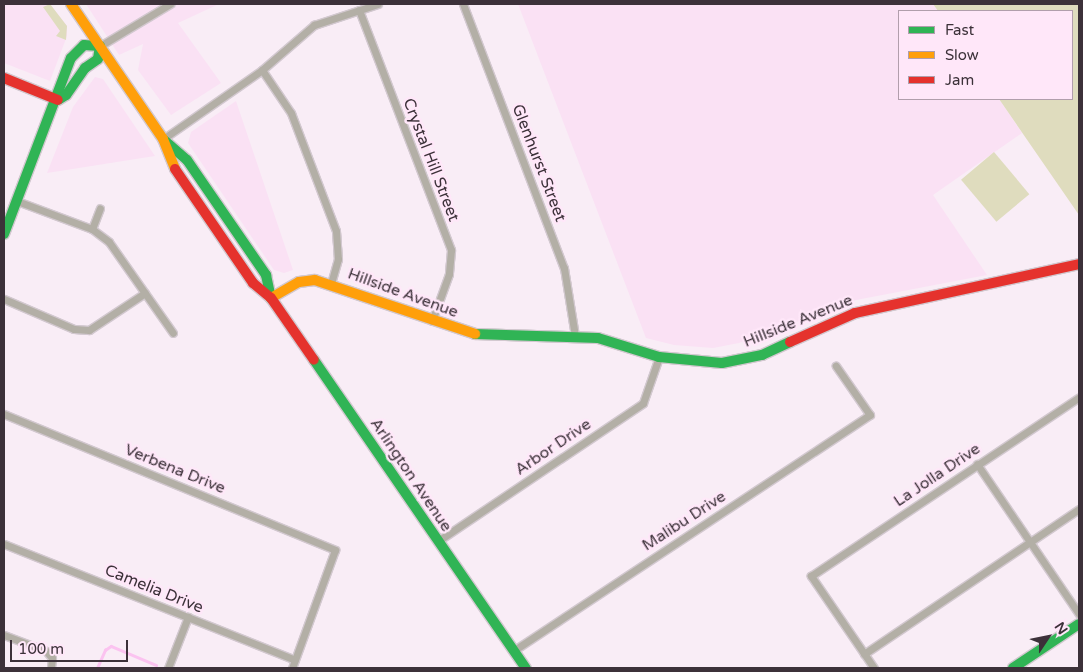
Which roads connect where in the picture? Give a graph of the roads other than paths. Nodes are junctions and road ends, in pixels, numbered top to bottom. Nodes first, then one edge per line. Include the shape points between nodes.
1 (71, 4) edge
2 (170, 4) edge
3 (378, 4) edge
4 (463, 4) edge
5 (359, 10) junction
6 (100, 46) junction
7 (262, 70) junction
8 (4, 78) edge
9 (58, 100) junction
10 (163, 139) junction
11 (16, 201) junction
12 (100, 208) dead end
13 (92, 229) junction
14 (4, 234) edge
15 (1079, 264) edge
16 (331, 284) junction
17 (145, 293) junction
18 (271, 298) junction
19 (4, 299) edge
20 (432, 321) junction
21 (173, 333) dead end
22 (575, 336) junction
23 (659, 357) junction
24 (836, 366) dead end
25 (1079, 398) edge
26 (4, 414) edge
27 (977, 464) junction
28 (1079, 509) edge
29 (438, 541) junction
30 (1030, 542) junction
31 (4, 544) edge
32 (1079, 614) edge
33 (188, 617) junction
34 (1079, 624) edge
35 (4, 635) edge
36 (513, 650) junction
37 (864, 654) junction
38 (295, 660) junction
39 (51, 668) edge
40 (168, 668) edge
41 (292, 668) edge
42 (526, 668) edge
43 (874, 668) edge
44 (1013, 668) edge

1 - 6 main road, Arlington Avenue
2 - 6 street
3 - 5 street
4 - 22 street, Glenhurst Street via 564,268
5 - 7 street via 314,26
5 - 20 street, Crystal Hill Street via 450,250 449,274
6 - 9 main road via 98,59 85,68 66,95
6 - 9 main road via 84,45 71,58 61,81
6 - 10 main road, Arlington Avenue
7 - 10 street
7 - 16 street via 291,113 336,232 338,259
8 - 9 main road
9 - 11 main road
10 - 18 main road, Arlington Avenue via 180,177 253,284
10 - 18 main road, Arlington Avenue via 187,160 266,275
11 - 13 street
11 - 14 main road
12 - 13 street
13 - 17 street via 109,242
15 - 23 main road, Hillside Avenue via 855,313 748,359 699,363
16 - 18 main road, Hillside Avenue via 307,280
16 - 20 main road, Hillside Avenue
17 - 19 street via 89,330 74,329
17 - 21 street
18 - 29 main road, Arlington Avenue
20 - 22 main road, Hillside Avenue via 488,336
22 - 23 main road, Hillside Avenue via 598,338
23 - 29 street, Arbor Drive via 643,403
24 - 36 street, Malibu Drive via 870,415
25 - 27 street, La Jolla Drive
26 - 38 street, Verbena Drive via 335,550
27 - 30 street
27 - 37 street, La Jolla Drive via 811,576
28 - 30 street
29 - 36 main road, Arlington Avenue
30 - 32 street
30 - 37 street
31 - 33 street, Camelia Drive
33 - 38 street, Camelia Drive
33 - 40 street
34 - 44 main road
35 - 39 street via 46,651 52,658
36 - 42 main road, Arlington Avenue
37 - 43 street
38 - 41 street

